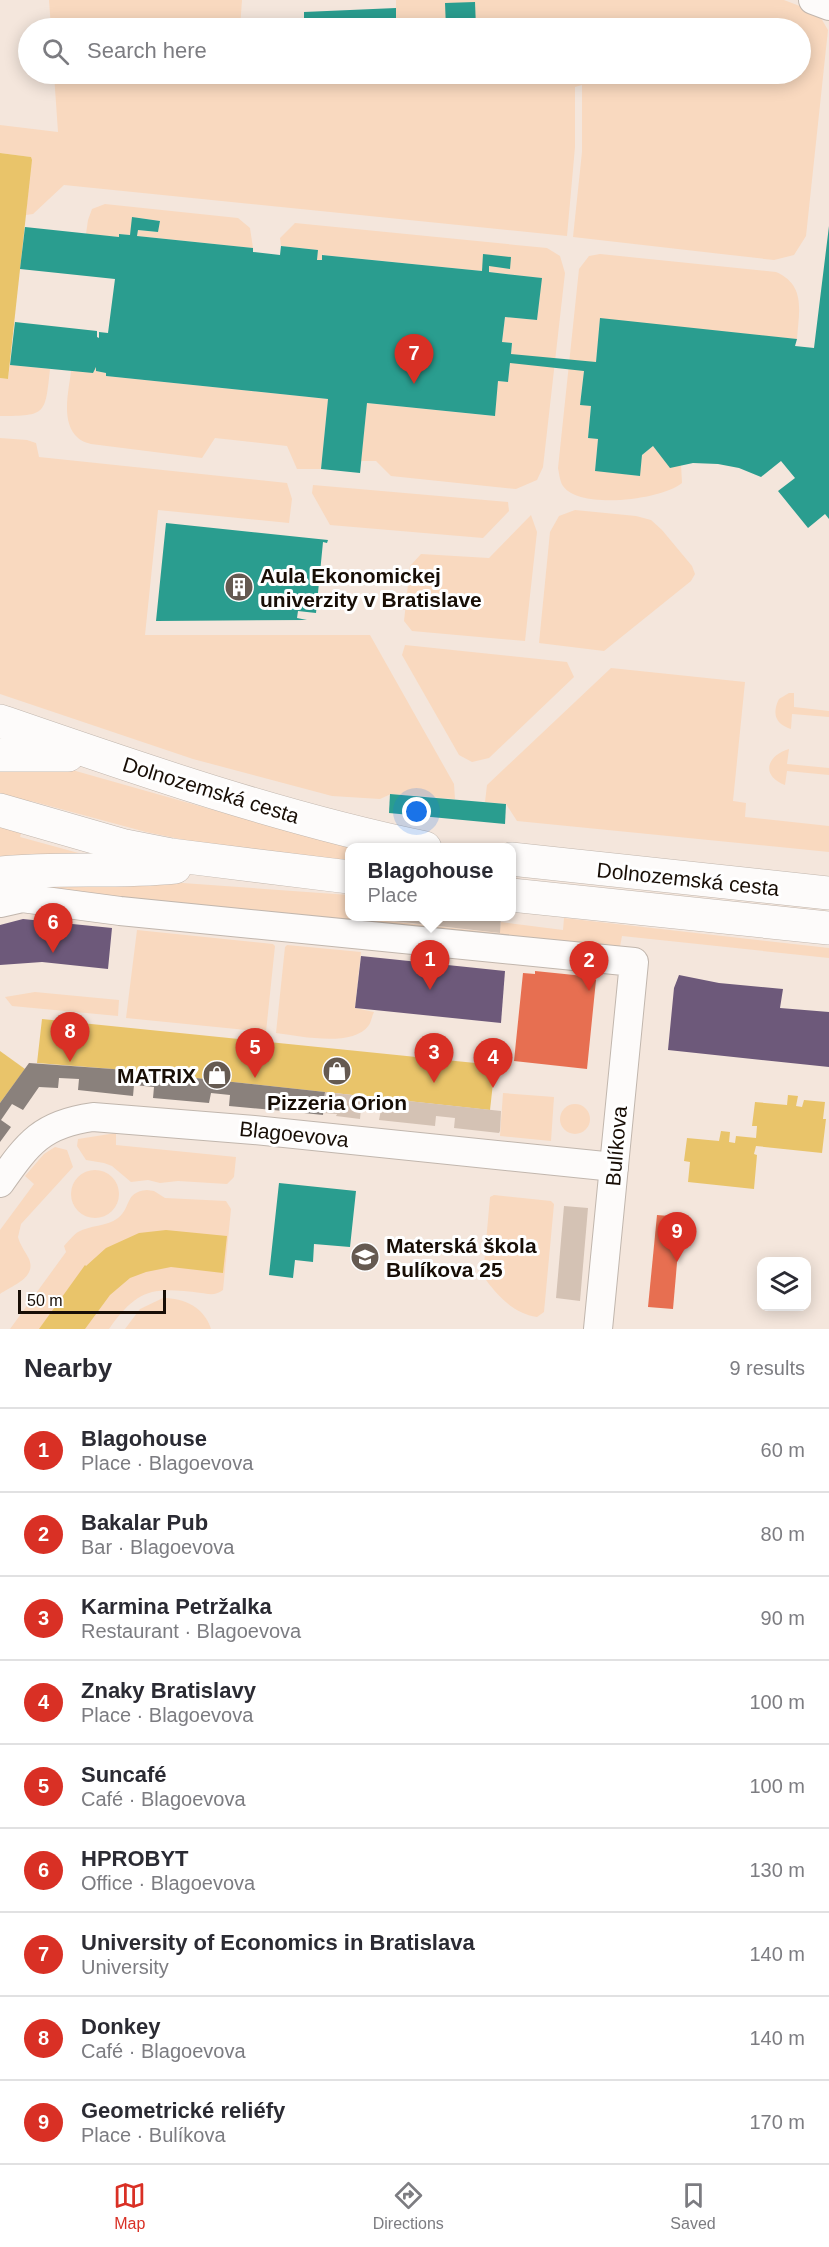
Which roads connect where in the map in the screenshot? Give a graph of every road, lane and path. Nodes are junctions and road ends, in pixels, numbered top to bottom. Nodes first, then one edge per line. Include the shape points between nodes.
1 (813, 0) edge
2 (829, 6) edge
3 (0, 721) edge
4 (0, 755) edge
5 (100, 755) junction
6 (13, 815) edge
7 (405, 843) edge
8 (516, 860) edge
9 (219, 862) junction
10 (0, 873) edge
11 (345, 877) edge
12 (829, 893) edge
13 (516, 896) edge
14 (0, 903) edge
15 (829, 928) edge
16 (614, 1167) junction
17 (0, 1183) edge
18 (598, 1329) edge

1 - 2 street
3 - 5 main road, Dolnozemská cesta
4 - 5 main road
5 - 7 main road, Dolnozemská cesta via 286,814
6 - 9 main road via 125,846
8 - 12 main road, Dolnozemská cesta
9 - 10 main road via 139,871 40,869
9 - 11 main road
13 - 15 main road, Dolnozemská cesta
14 - 16 street, Bulíkova via 22,898 634,962
16 - 17 street, Blagoevova via 93,1117 74,1119 34,1139
16 - 18 street, Bulíkova

